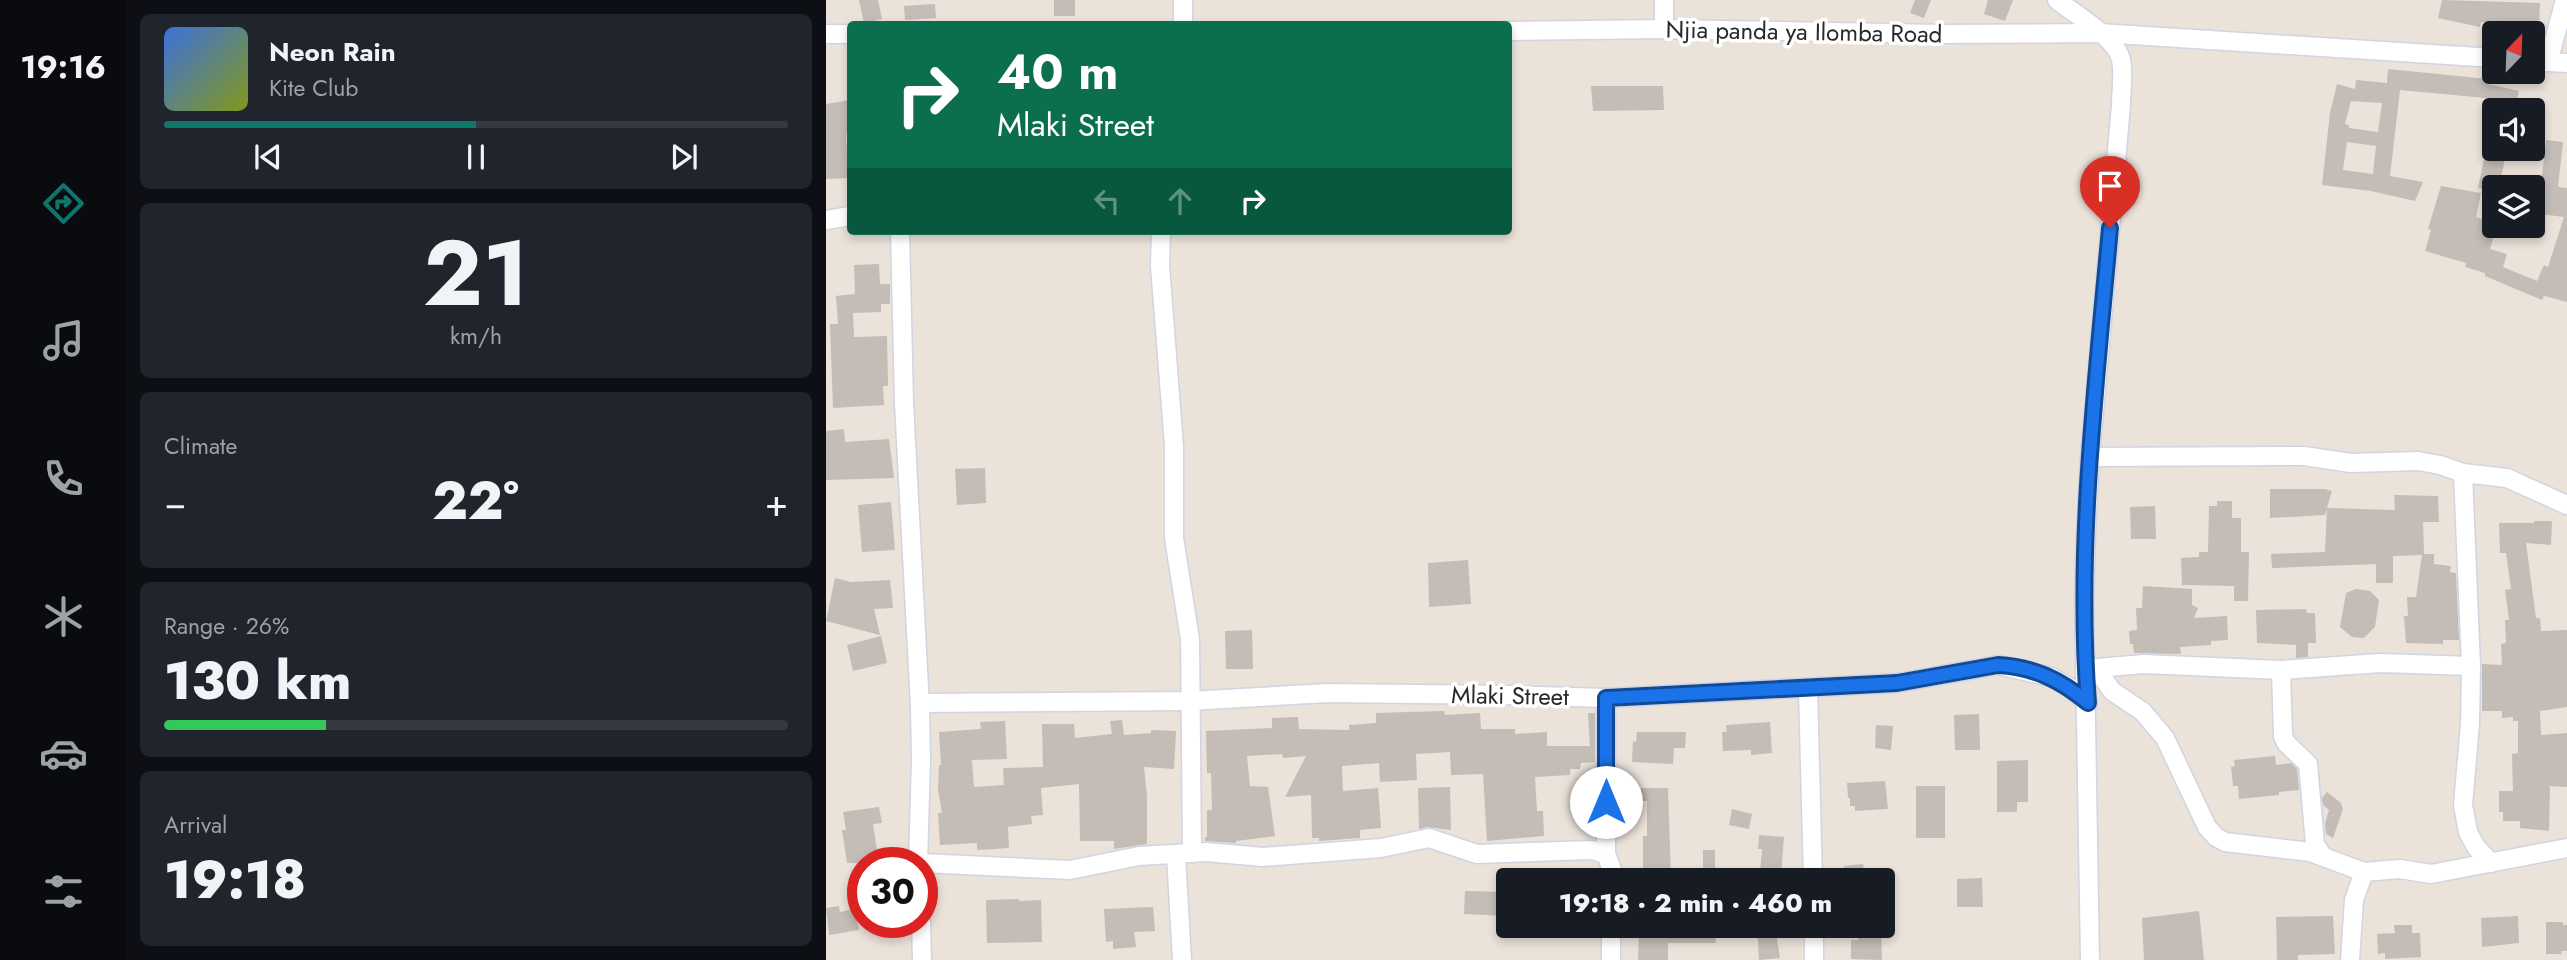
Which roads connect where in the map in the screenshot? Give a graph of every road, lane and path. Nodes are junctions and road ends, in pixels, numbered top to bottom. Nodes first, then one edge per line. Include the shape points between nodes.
1 (1183, 0) edge
2 (1664, 0) edge
3 (2057, 0) edge
4 (2565, 0) edge
5 (1183, 21) edge
6 (1664, 29) junction
7 (1512, 31) edge
8 (2100, 33) junction
9 (826, 34) edge
10 (847, 34) edge
11 (2545, 49) edge
12 (2482, 57) edge
13 (2545, 61) edge
14 (2567, 63) edge
15 (847, 216) edge
16 (826, 220) edge
17 (900, 235) edge
18 (1161, 235) edge
19 (2090, 457) junction
20 (2463, 473) junction
21 (2567, 506) edge
22 (2471, 666) junction
23 (2091, 669) junction
24 (2281, 670) junction
25 (1808, 689) junction
26 (1606, 698) junction
27 (1190, 701) junction
28 (920, 703) junction
29 (2088, 703) junction
30 (920, 847) edge
31 (2567, 848) edge
32 (1184, 854) junction
33 (1606, 855) junction
34 (2322, 855) junction
35 (2491, 863) junction
36 (938, 864) edge
37 (1611, 868) edge
38 (1813, 868) edge
39 (2364, 872) junction
40 (921, 938) edge
41 (1611, 938) edge
42 (1814, 938) edge
43 (922, 960) edge
44 (1181, 960) edge
45 (1611, 960) edge
46 (1814, 960) edge
47 (2090, 960) edge
48 (2350, 960) edge

1 - 5 street
2 - 6 street
3 - 8 street
4 - 11 street
6 - 7 street, Njia panda ya Ilomba Road
6 - 8 street, Njia panda ya Ilomba Road
8 - 12 street, Njia panda ya Ilomba Road
8 - 19 street via 2120,56 2121,105
9 - 10 street
13 - 14 street
15 - 16 street
17 - 28 street
18 - 27 street via 1174,446 1174,538 1190,639
19 - 20 street via 2304,456 2351,463 2418,461
19 - 23 street via 2085,561
20 - 21 street via 2507,478
20 - 22 street
22 - 24 street via 2380,663
22 - 35 street via 2463,805 2468,832
23 - 24 street via 2144,664
23 - 29 street
23 - 34 street via 2112,691 2143,712 2165,738 2216,837
24 - 34 street via 2283,736 2308,764 2315,844
25 - 26 street, Mlaki Street
25 - 29 street, Mlaki Street via 1897,683 1998,665 2061,681
25 - 38 street
26 - 27 street, Mlaki Street via 1327,693
26 - 33 street
27 - 28 street, Mlaki Street
27 - 32 street
28 - 30 street
29 - 47 street
31 - 35 street
32 - 33 street via 1263,857 1381,848 1429,838 1477,854 1592,850
32 - 36 street via 1139,856 1070,870
32 - 44 street
33 - 37 street
34 - 39 street
35 - 39 street via 2436,874 2400,869
39 - 48 street via 2354,900
40 - 43 street
41 - 45 street
42 - 46 street

